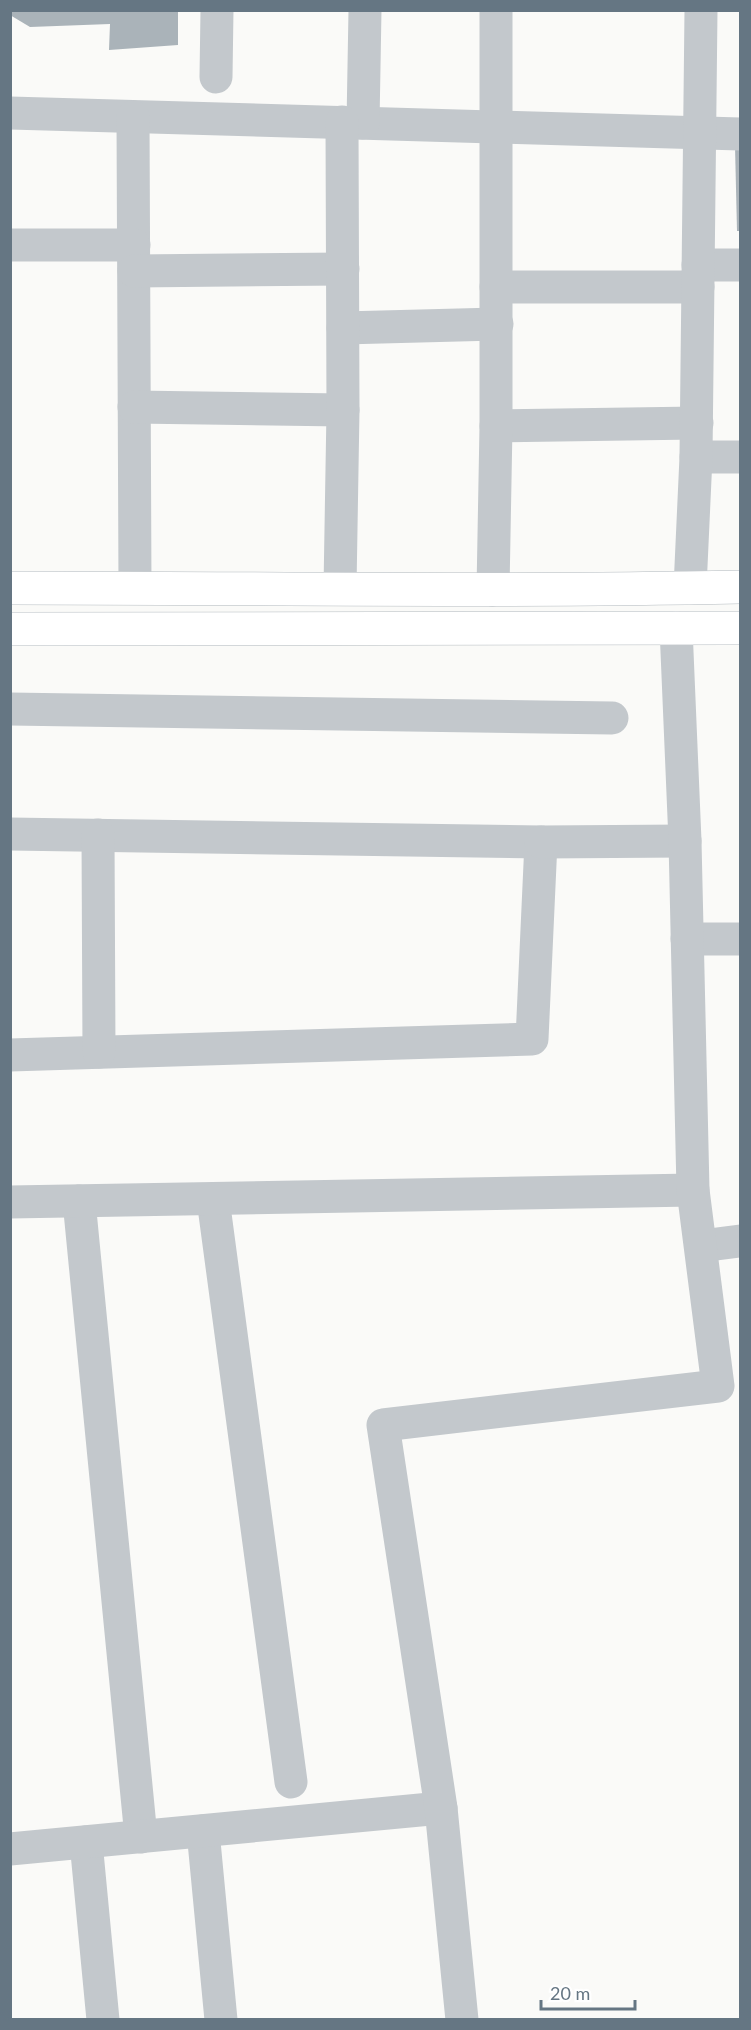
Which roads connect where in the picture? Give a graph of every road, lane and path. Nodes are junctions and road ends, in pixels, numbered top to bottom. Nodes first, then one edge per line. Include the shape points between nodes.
1 (217, 10) edge
2 (365, 10) edge
3 (496, 10) edge
4 (701, 10) edge
5 (216, 77) dead end
6 (10, 113) edge
7 (133, 117) junction
8 (352, 123) junction
9 (496, 127) junction
10 (699, 132) junction
11 (741, 134) edge
12 (10, 245) edge
13 (134, 258) junction
14 (741, 265) edge
15 (342, 269) junction
16 (698, 276) junction
17 (496, 287) junction
18 (497, 324) junction
19 (343, 328) junction
20 (134, 407) junction
21 (343, 410) junction
22 (697, 423) junction
23 (496, 426) junction
24 (696, 457) junction
25 (741, 457) edge
26 (135, 587) junction
27 (741, 587) edge
28 (21, 588) edge
29 (340, 588) junction
30 (690, 588) junction
31 (493, 590) junction
32 (20, 628) edge
33 (676, 628) junction
34 (741, 628) edge
35 (10, 709) edge
36 (612, 718) dead end
37 (10, 834) edge
38 (98, 835) junction
39 (685, 841) junction
40 (541, 842) junction
41 (687, 939) junction
42 (741, 939) edge
43 (99, 1052) junction
44 (10, 1055) edge
45 (693, 1190) junction
46 (213, 1199) junction
47 (79, 1201) junction
48 (10, 1202) edge
49 (741, 1241) edge
50 (700, 1246) junction
51 (291, 1782) dead end
52 (441, 1808) junction
53 (203, 1831) junction
54 (141, 1837) junction
55 (86, 1842) junction
56 (10, 1849) edge
57 (104, 2019) edge
58 (221, 2019) edge
59 (462, 2019) edge

1 - 5 street
2 - 8 street
3 - 9 street
4 - 10 street
6 - 7 street
7 - 8 street
7 - 13 street
8 - 9 street
8 - 15 street
9 - 10 street
9 - 17 street
10 - 11 street
10 - 16 street
12 - 13 street
13 - 15 street
13 - 20 street
14 - 16 street
15 - 19 street
16 - 17 street
16 - 22 street
17 - 18 street
18 - 19 street
18 - 23 street
19 - 21 street
20 - 21 street
20 - 26 street
21 - 29 street
22 - 23 street
22 - 24 street
23 - 31 street
24 - 25 street
24 - 30 street
26 - 28 street
26 - 29 street
27 - 30 street
28 - 32 street
29 - 31 street
30 - 31 street
32 - 33 street
33 - 34 street
33 - 39 street
35 - 36 street
37 - 38 street
38 - 40 street
38 - 43 street
39 - 40 street
39 - 41 street
40 - 43 street via 532,1039
41 - 42 street
41 - 45 street
43 - 44 street
45 - 46 street
45 - 50 street
46 - 47 street
46 - 51 street
47 - 48 street
47 - 54 street
49 - 50 street
50 - 52 street via 718,1386 383,1425
52 - 53 street
52 - 59 street
53 - 54 street
53 - 58 street
54 - 55 street
55 - 56 street
55 - 57 street

